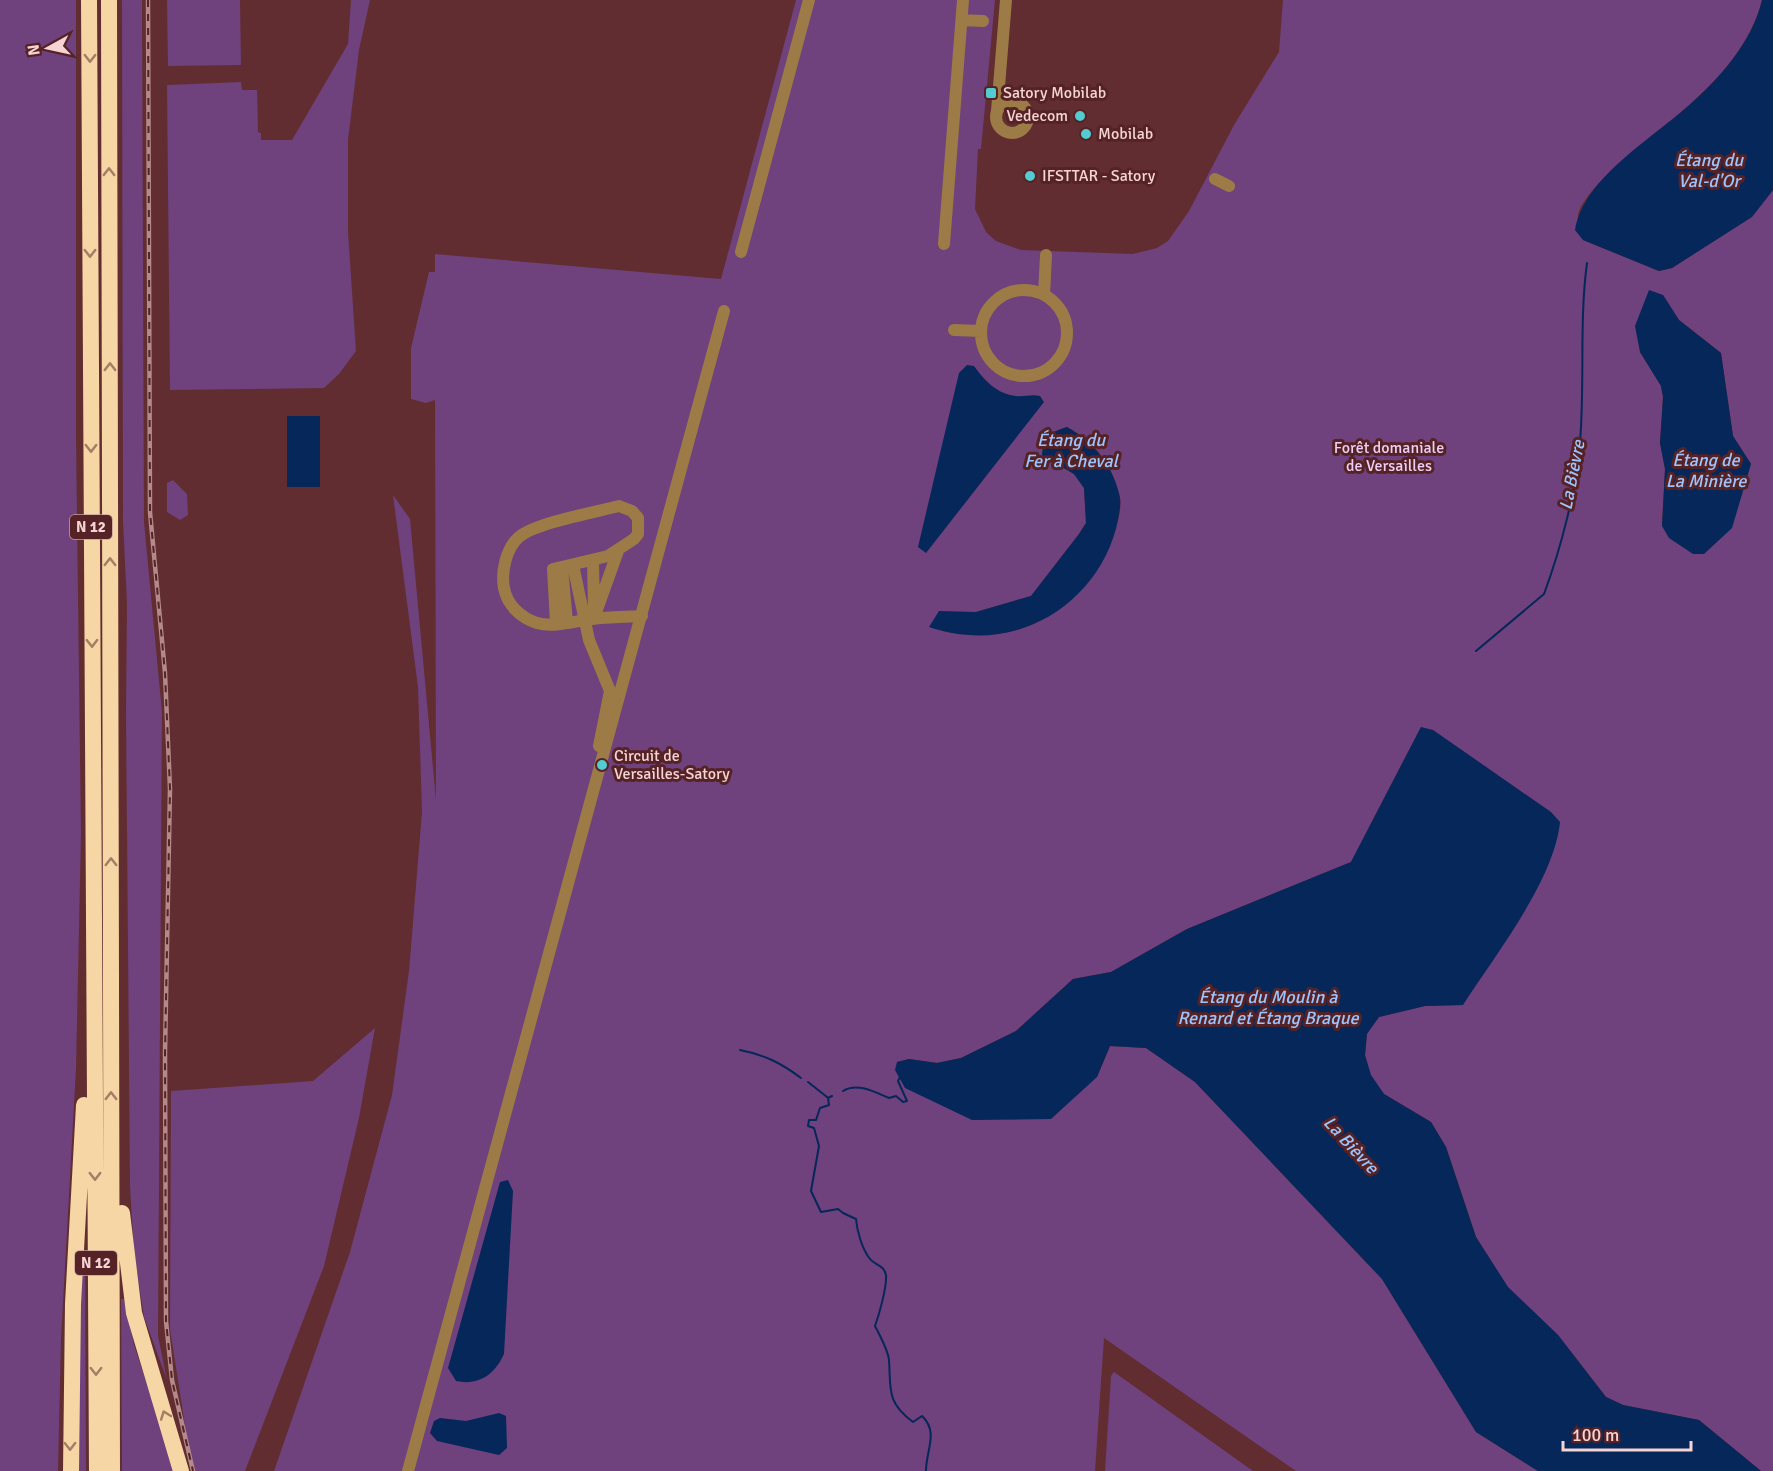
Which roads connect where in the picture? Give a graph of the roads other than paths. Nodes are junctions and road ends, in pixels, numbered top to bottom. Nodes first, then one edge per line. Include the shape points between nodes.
1 (89, 0) edge
2 (109, 0) edge
3 (808, 0) edge
4 (963, 0) edge
5 (1006, 0) edge
6 (962, 20) junction
7 (983, 21) dead end
8 (998, 91) junction
9 (1007, 101) junction
10 (997, 111) junction
11 (1215, 179) dead end
12 (1229, 186) dead end
13 (944, 244) dead end
14 (741, 252) dead end
15 (1046, 255) dead end
16 (1044, 295) junction
17 (724, 311) dead end
18 (954, 330) dead end
19 (981, 332) junction
20 (618, 551) junction
21 (593, 561) junction
22 (567, 566) junction
23 (642, 616) junction
24 (589, 619) junction
25 (562, 623) junction
26 (602, 762) junction
27 (95, 1054) junction
28 (111, 1176) junction
29 (71, 1471) edge
30 (97, 1471) edge
31 (112, 1471) edge
32 (181, 1471) edge
33 (408, 1471) edge

1 -> 27 highway, N 12
28 -> 2 highway, N 12
3 - 14 street
4 - 6 street
5 - 8 street
6 - 7 street
6 - 13 street
8 - 9 street
8 - 10 street
9 - 10 street
9 - 10 street via 1018,102 1026,110 1027,121 1021,130 1011,133 1001,129
11 - 12 street
15 - 16 street
16 - 19 street via 1026,290 998,298 987,309
16 - 19 street via 1062,313 1067,339 1055,364 1044,372 1017,376 1004,372 985,353
17 - 23 street
18 - 19 street
20 - 21 street
20 - 24 street
20 - 25 street via 634,539 639,524 632,511 619,506 536,528 515,541 503,572 504,591 510,603 527,619 544,624
21 - 22 street
21 - 24 street
22 - 24 street
22 - 25 street
23 - 24 street
23 - 26 street
24 - 25 street
24 - 26 street via 589,640 610,691 599,741
26 - 33 street
27 -> 29 highway via 85,1081 72,1351
27 -> 30 highway, N 12
28 - 31 highway, N 12
32 -> 28 highway via 134,1313 121,1201

